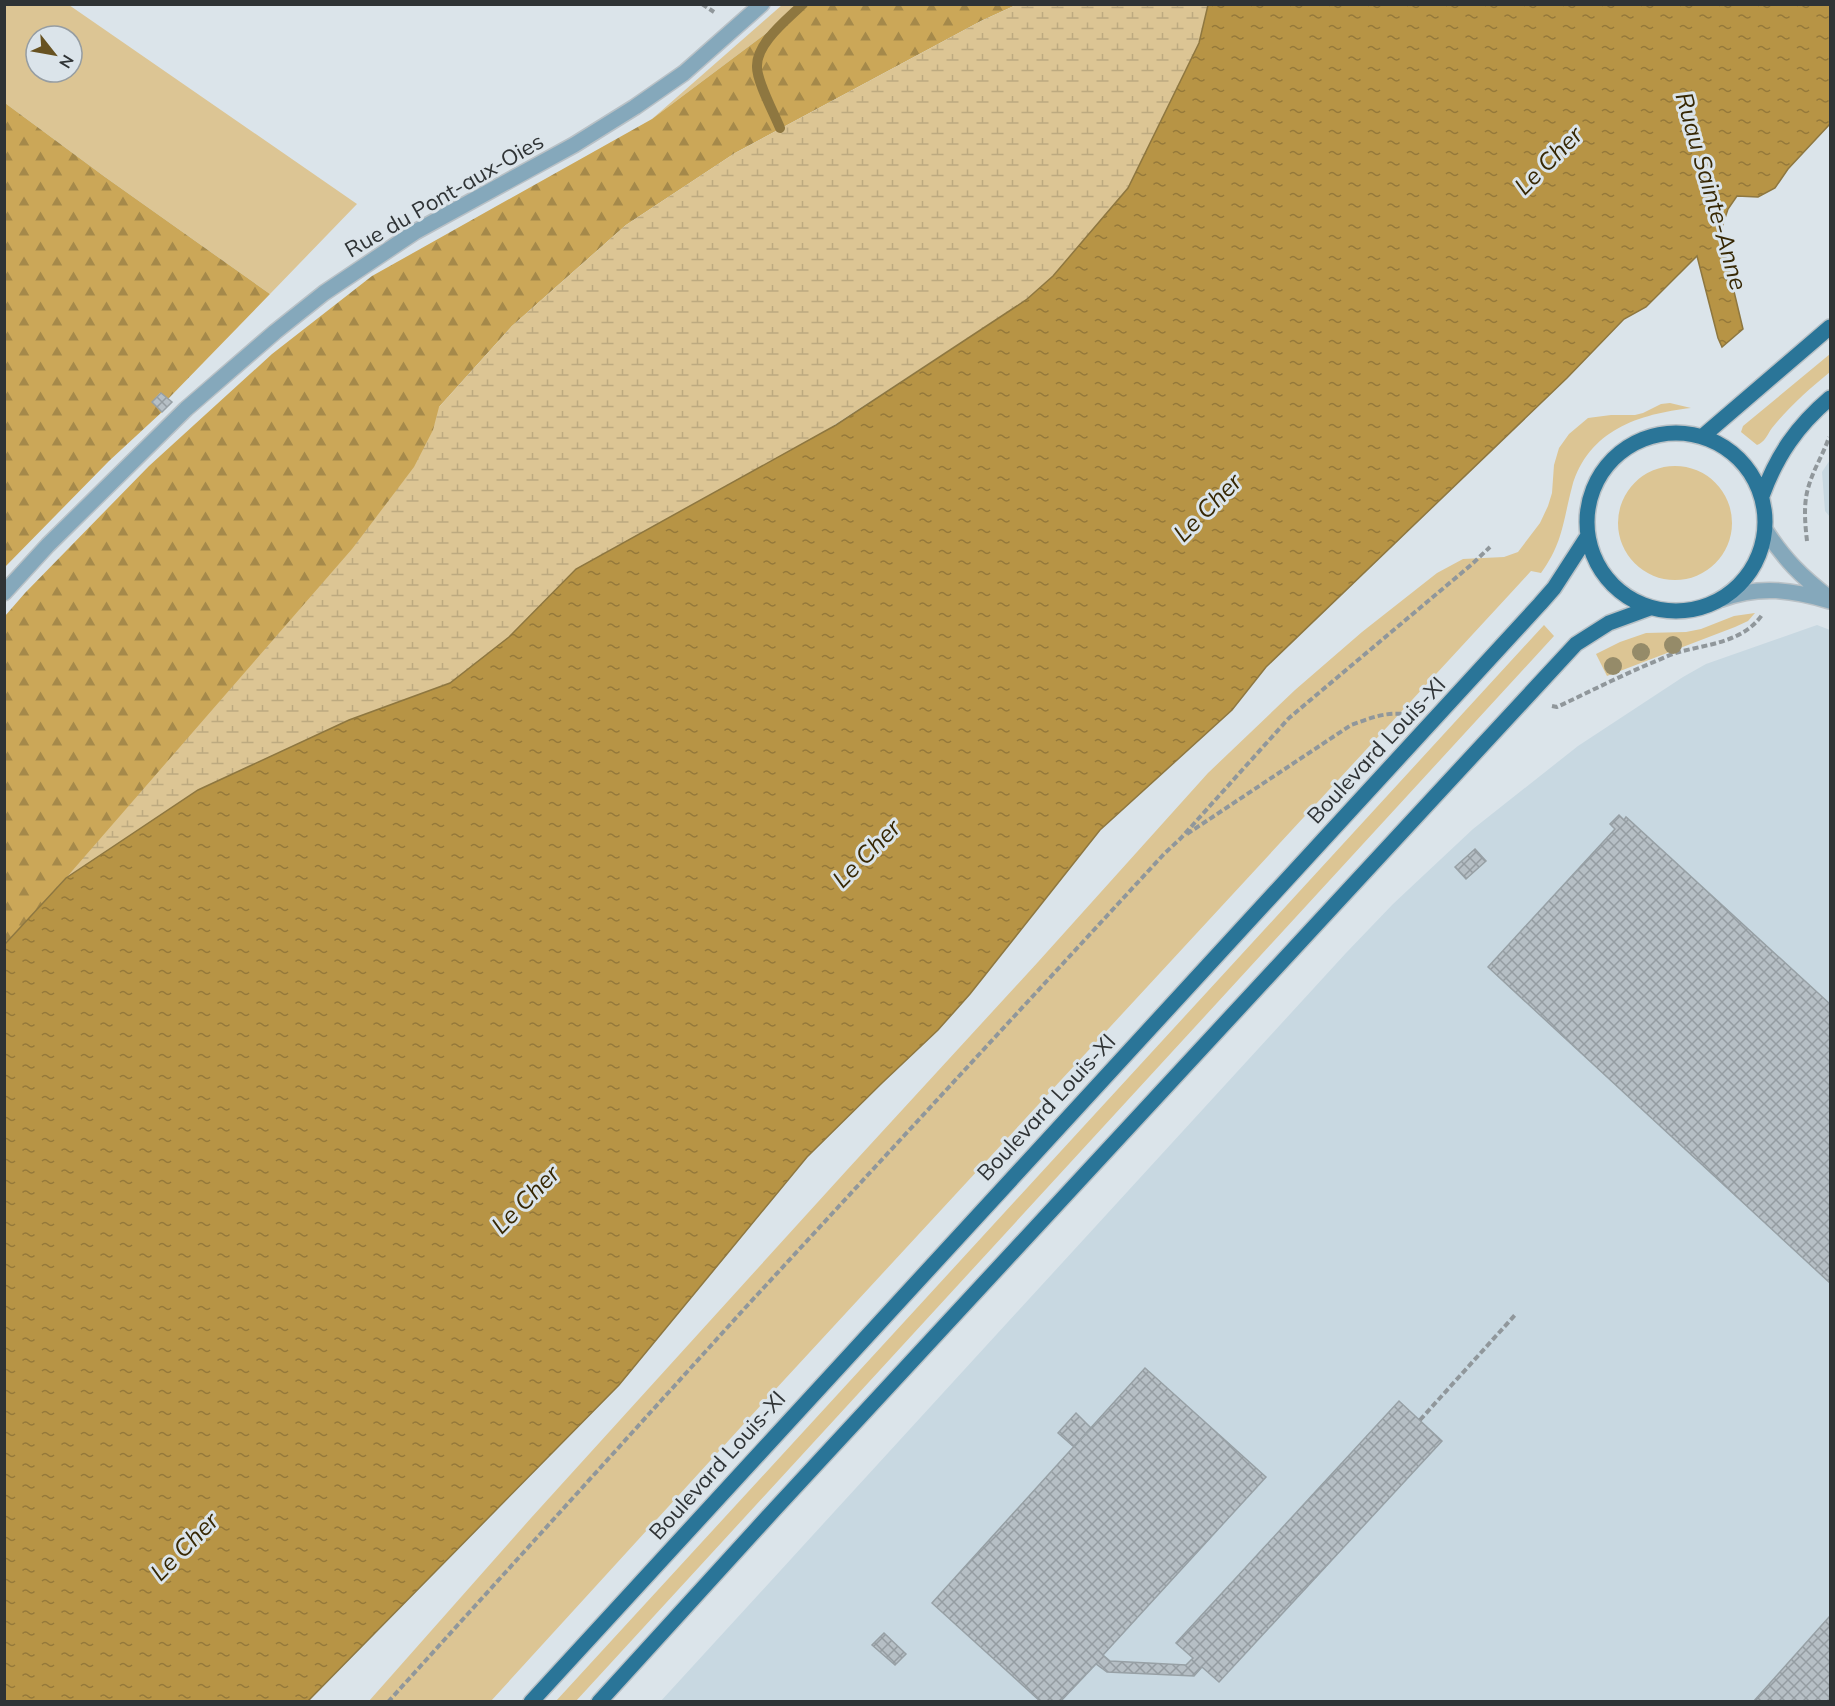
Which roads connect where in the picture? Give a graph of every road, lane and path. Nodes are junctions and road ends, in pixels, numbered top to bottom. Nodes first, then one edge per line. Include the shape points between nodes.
1 (762, 4) edge
2 (1830, 327) edge
3 (1830, 398) edge
4 (1702, 436) junction
5 (1762, 496) junction
6 (1766, 531) junction
7 (1587, 537) junction
8 (1490, 547) dead end
9 (4, 592) edge
10 (1722, 599) junction
11 (1830, 600) edge
12 (1650, 608) junction
13 (1437, 717) junction
14 (1181, 838) junction
15 (1515, 1315) dead end
16 (1420, 1420) dead end
17 (388, 1701) edge
18 (531, 1701) edge
19 (599, 1701) edge

1 - 9 street, Rue du Pont-aux-Oies via 684,73 635,107 574,146 415,232 324,293 186,409
2 - 4 main road
3 - 5 main road via 1786,444
4 - 5 main road via 1728,449 1749,470
4 - 7 main road via 1677,432 1650,435 1627,446 1607,464 1594,486 1587,511
5 - 6 main road
6 - 10 main road via 1755,564
6 - 11 street via 1795,570
7 - 12 main road via 1595,561 1609,582 1627,598
7 - 13 main road, Boulevard Louis-XI via 1554,588
8 - 14 path via 1289,718
10 - 11 street via 1738,593 1780,590
10 - 12 main road via 1699,609 1675,612
12 - 19 main road via 1609,623 1575,644
13 - 14 path via 1394,713 1351,725
13 - 18 main road, Boulevard Louis-XI
14 - 17 path
15 - 16 path

